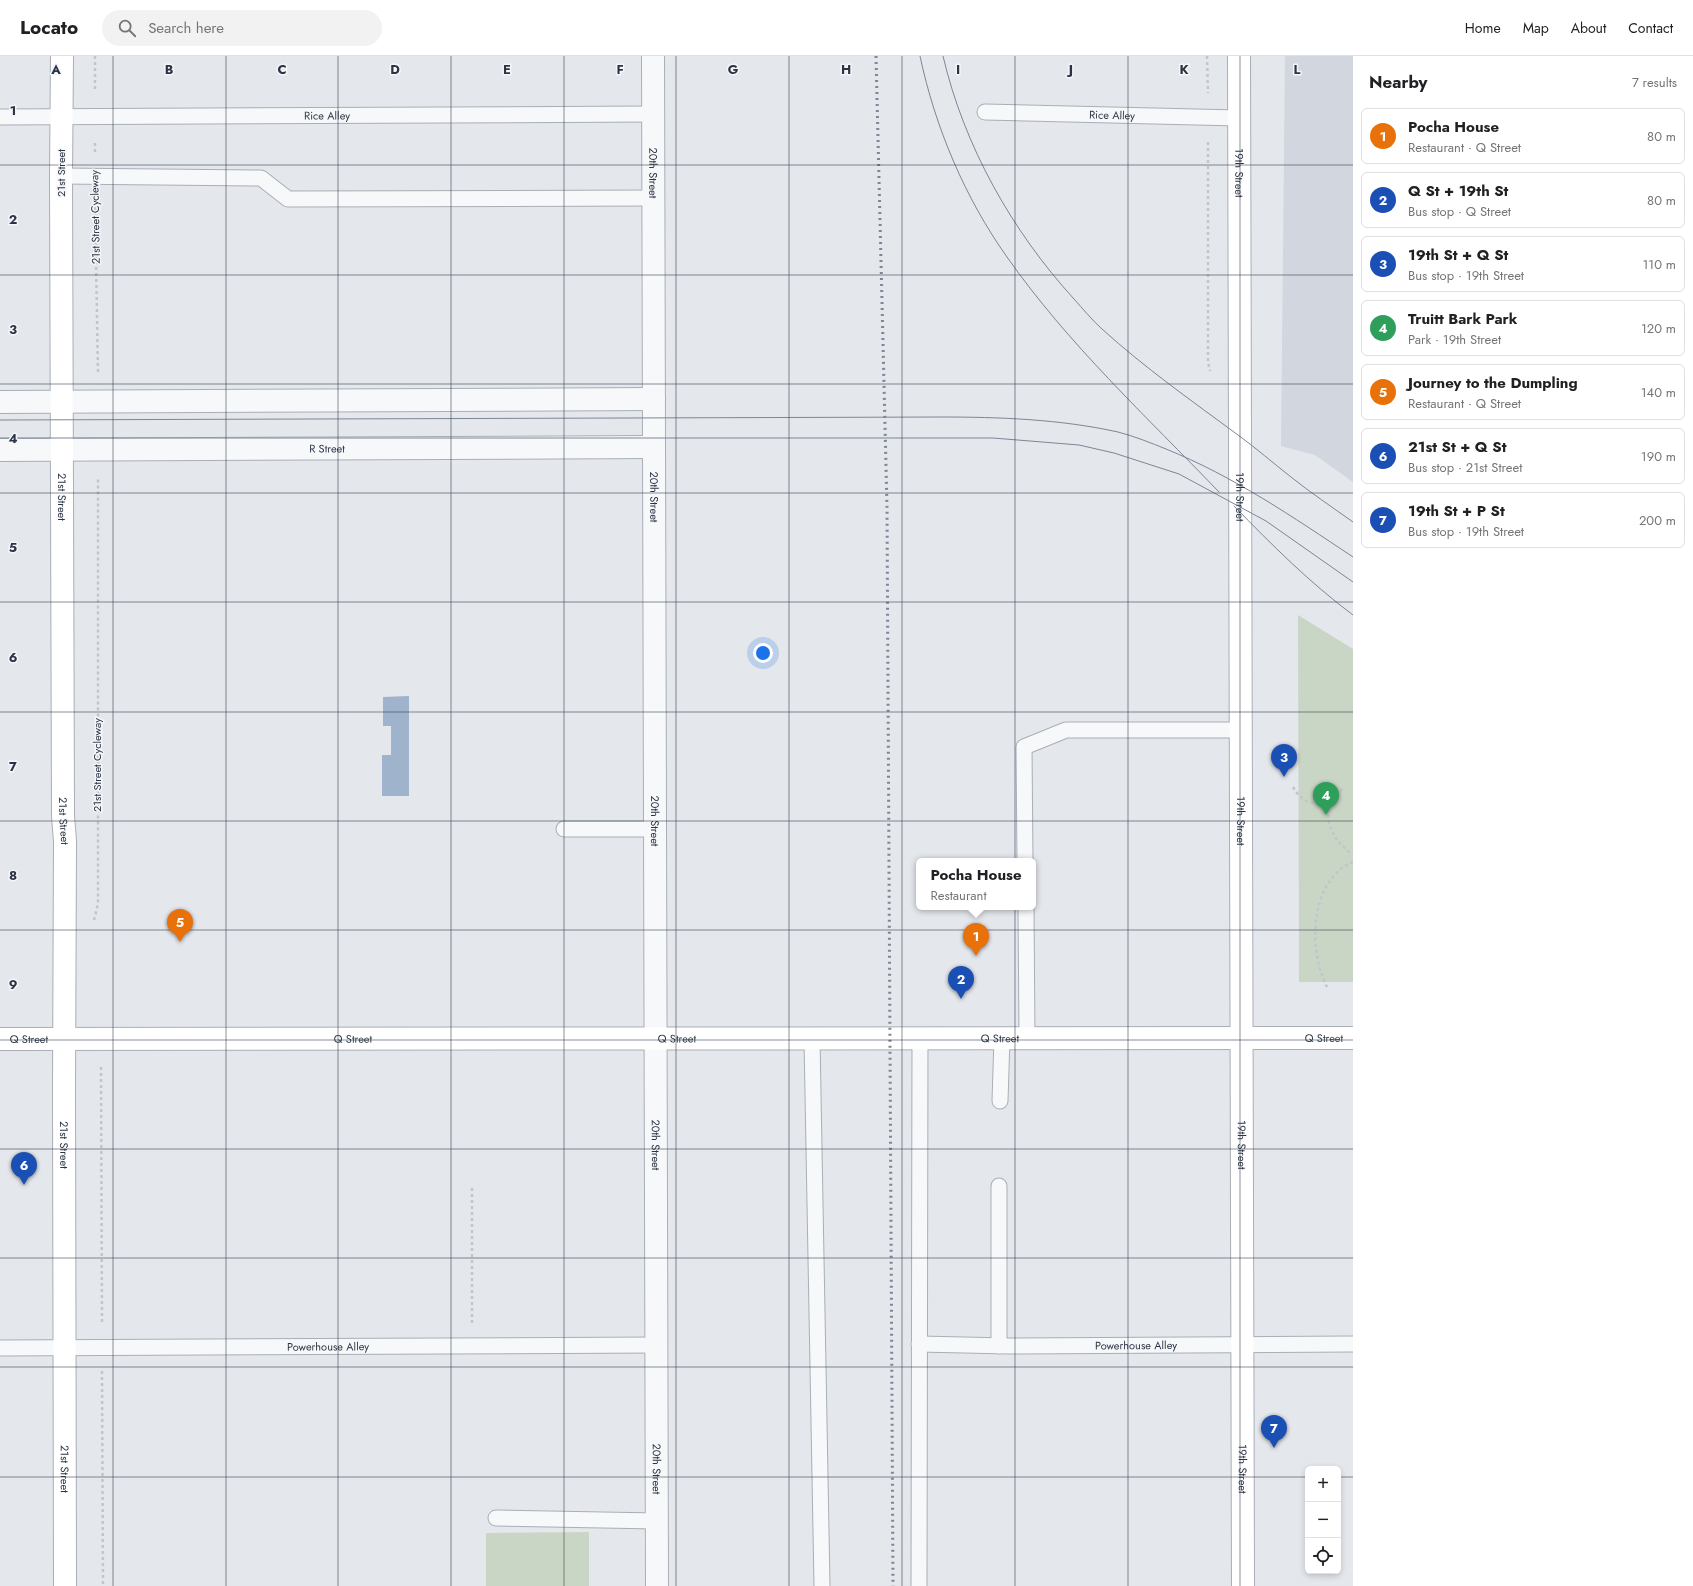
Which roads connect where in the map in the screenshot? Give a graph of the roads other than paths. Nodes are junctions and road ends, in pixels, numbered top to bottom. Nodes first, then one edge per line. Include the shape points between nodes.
1 (62, 56) edge
2 (654, 56) edge
3 (1239, 56) edge
4 (985, 112) dead end
5 (654, 114) junction
6 (62, 116) junction
7 (0, 117) edge
8 (1239, 118) junction
9 (61, 176) junction
10 (654, 198) junction
11 (654, 399) junction
12 (0, 402) edge
13 (62, 402) junction
14 (654, 447) junction
15 (0, 450) edge
16 (62, 450) junction
17 (1241, 730) junction
18 (564, 829) dead end
19 (655, 829) junction
20 (1025, 858) edge
21 (1026, 910) edge
22 (1027, 1037) junction
23 (1242, 1037) junction
24 (64, 1038) junction
25 (920, 1038) junction
26 (1002, 1038) junction
27 (1353, 1038) edge
28 (656, 1039) junction
29 (812, 1039) junction
30 (0, 1040) edge
31 (1000, 1101) dead end
32 (999, 1186) dead end
33 (919, 1344) junction
34 (1353, 1344) edge
35 (657, 1345) junction
36 (1242, 1345) junction
37 (999, 1346) junction
38 (0, 1348) edge
39 (64, 1348) junction
40 (496, 1518) dead end
41 (657, 1521) junction
42 (65, 1586) edge
43 (657, 1586) edge
44 (822, 1586) edge
45 (919, 1586) edge
46 (1243, 1586) edge

1 - 6 main road, 21st Street
2 - 5 street, 20th Street
3 - 8 main road, 19th Street
4 - 8 lane, Rice Alley
5 - 6 lane, Rice Alley
5 - 10 street, 20th Street
6 - 7 lane, Rice Alley
6 - 9 main road, 21st Street
8 - 17 main road, 19th Street
9 - 10 lane via 261,178 288,199
9 - 13 main road, 21st Street
10 - 11 street, 20th Street
11 - 13 street
11 - 14 street, 20th Street
12 - 13 street
13 - 16 main road, 21st Street
14 - 16 street, R Street
14 - 19 street, 20th Street
15 - 16 street, R Street
16 - 24 main road, 21st Street
17 - 20 lane via 1066,730 1024,747
17 - 23 main road, 19th Street
18 - 19 lane
19 - 28 street, 20th Street
21 - 22 lane
22 - 23 main road, Q Street
22 - 26 main road, Q Street
23 - 27 main road, Q Street
23 - 36 main road, 19th Street
24 - 28 main road, Q Street
24 - 30 main road, Q Street
24 - 39 main road, 21st Street
25 - 26 main road, Q Street
25 - 29 main road, Q Street
25 - 33 lane
26 - 31 lane
28 - 29 main road, Q Street
28 - 35 street, 20th Street
29 - 44 lane
32 - 37 lane
33 - 37 lane, Powerhouse Alley
33 - 45 lane
34 - 36 lane, Powerhouse Alley
35 - 39 lane, Powerhouse Alley
35 - 41 street, 20th Street
36 - 37 lane, Powerhouse Alley
36 - 46 main road, 19th Street
38 - 39 lane, Powerhouse Alley
39 - 42 main road, 21st Street
40 - 41 lane
41 - 43 street, 20th Street

